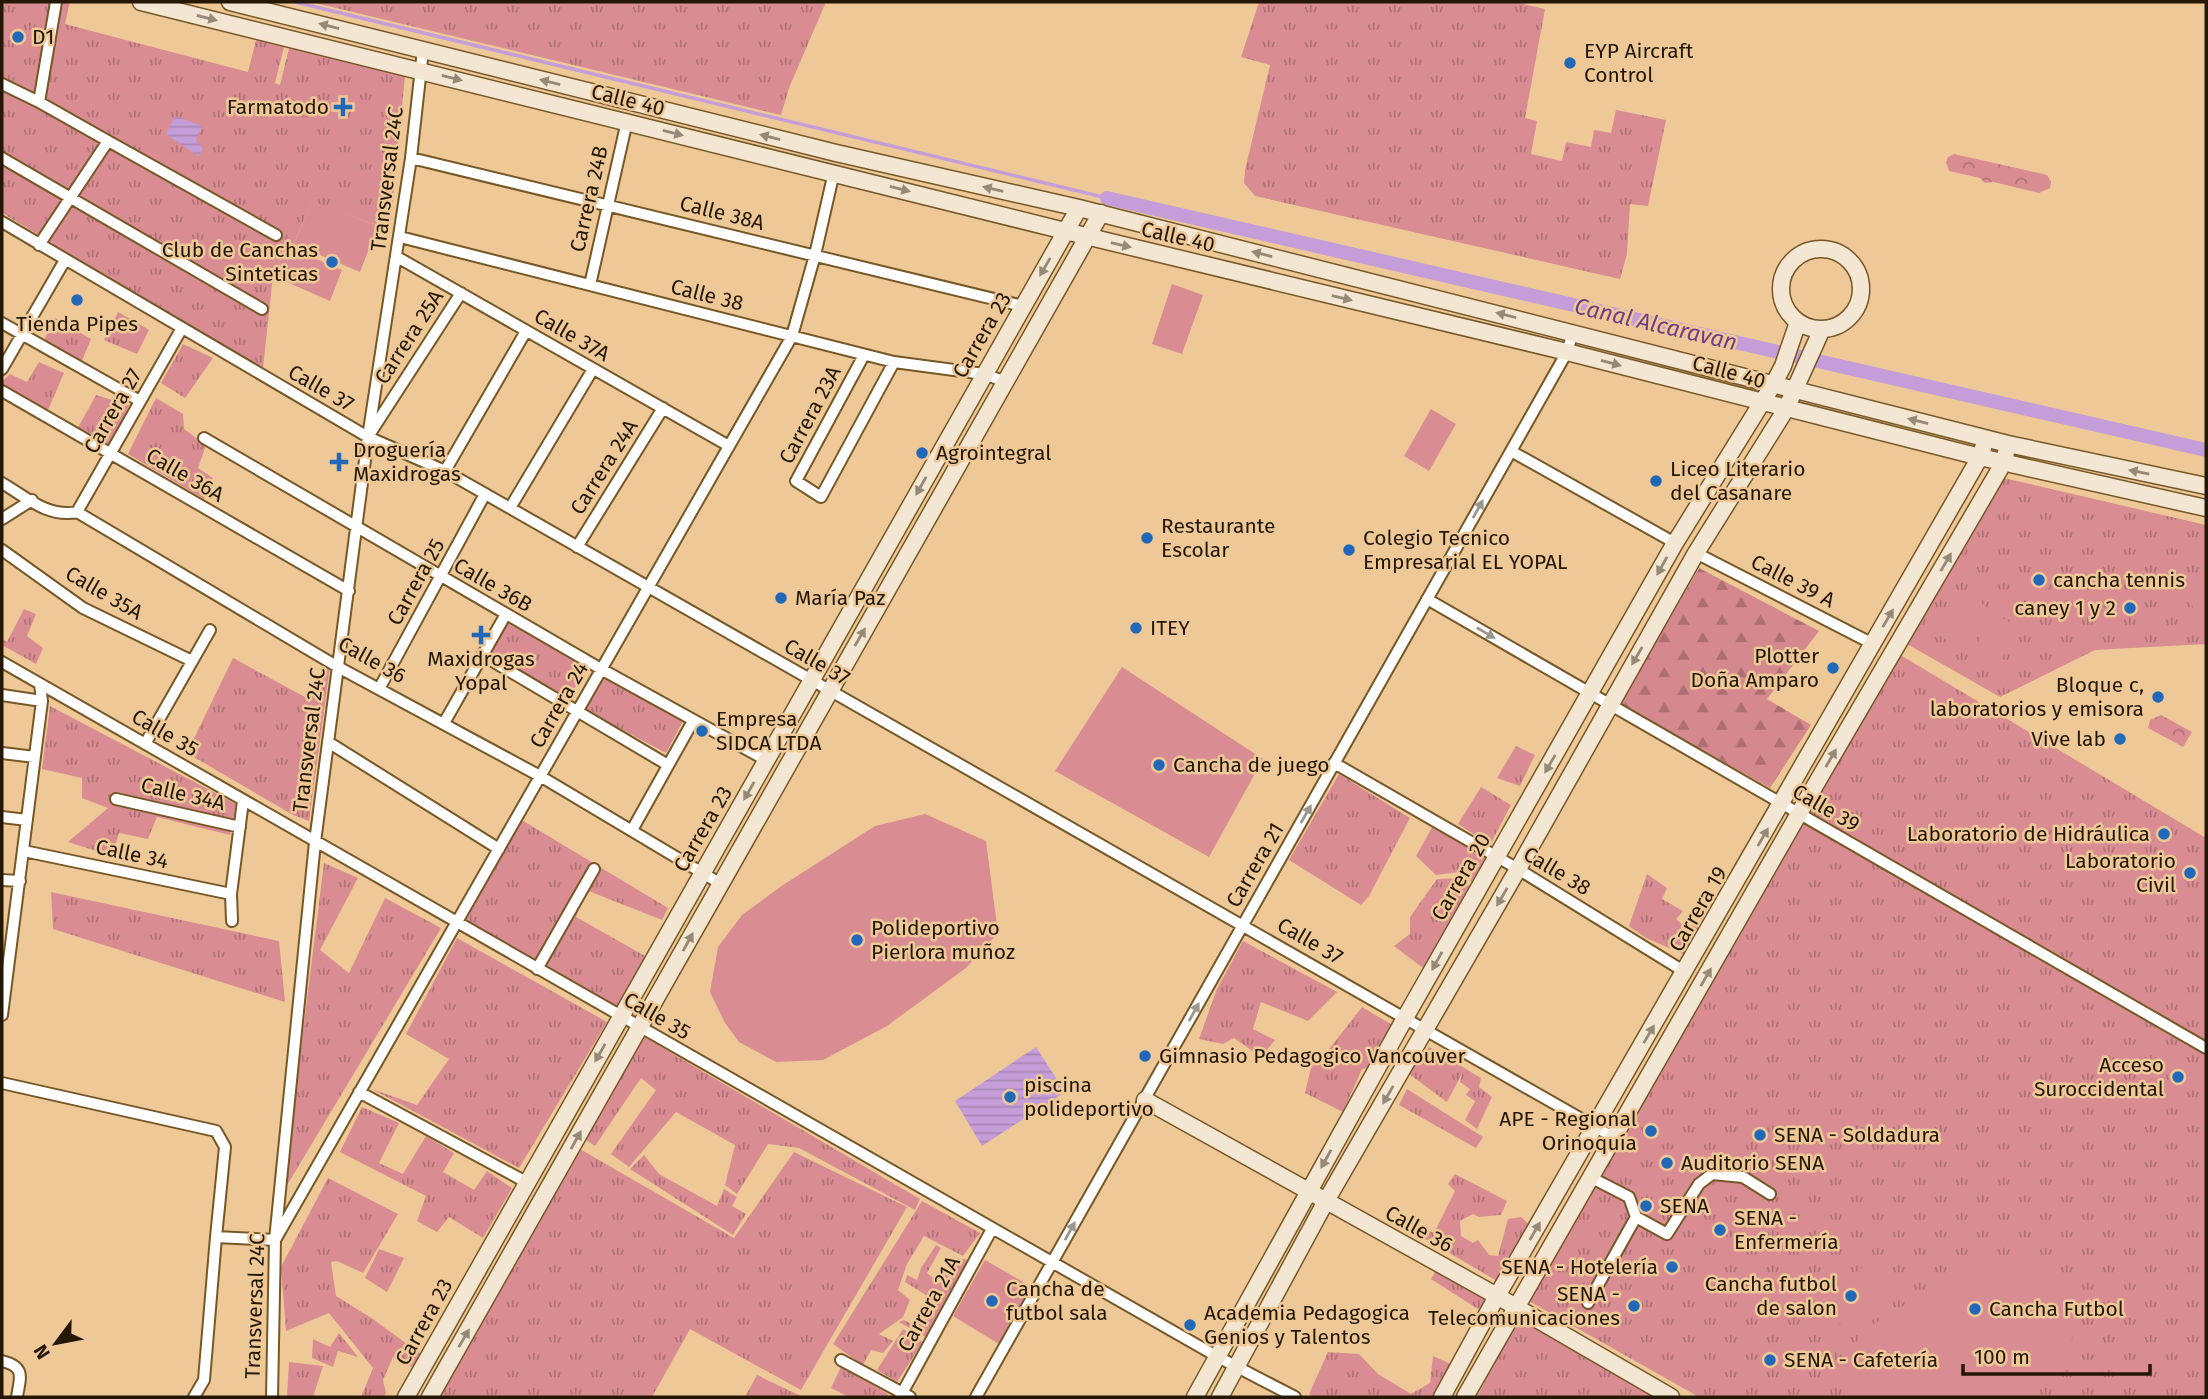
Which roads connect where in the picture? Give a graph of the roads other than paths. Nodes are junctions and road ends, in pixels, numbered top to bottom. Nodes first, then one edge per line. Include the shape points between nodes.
1 (56, 2) edge
2 (141, 2) edge
3 (230, 2) edge
4 (423, 50) junction
5 (419, 71) junction
6 (2, 84) edge
7 (39, 102) junction
8 (627, 121) junction
9 (108, 141) junction
10 (2, 158) edge
11 (411, 158) junction
12 (834, 172) junction
13 (69, 198) junction
14 (607, 205) junction
15 (1079, 208) junction
16 (1101, 214) junction
17 (2, 222) edge
18 (1065, 232) junction
19 (276, 235) dead end
20 (400, 237) junction
21 (1087, 237) junction
22 (39, 244) junction
23 (815, 255) junction
24 (397, 257) junction
25 (65, 260) junction
26 (590, 285) junction
27 (461, 293) junction
28 (1023, 306) junction
29 (262, 309) dead end
30 (1798, 322) junction
31 (2, 323) edge
32 (182, 328) junction
33 (1822, 329) junction
34 (526, 331) junction
35 (1573, 332) junction
36 (23, 335) junction
37 (792, 337) junction
38 (1567, 352) junction
39 (864, 355) junction
40 (894, 362) junction
41 (2, 369) edge
42 (593, 369) junction
43 (984, 374) junction
44 (1006, 382) junction
45 (1798, 382) junction
46 (1774, 383) junction
47 (2, 391) edge
48 (140, 401) junction
49 (1762, 403) junction
50 (663, 408) junction
51 (1786, 409) junction
52 (204, 438) dead end
53 (368, 438) junction
54 (1986, 439) junction
55 (2008, 444) junction
56 (729, 446) junction
57 (1511, 452) junction
58 (110, 454) junction
59 (1980, 457) junction
60 (2004, 462) junction
61 (444, 471) junction
62 (2, 483) edge
63 (2206, 486) edge
64 (485, 494) junction
65 (32, 500) junction
66 (510, 508) junction
67 (2206, 508) edge
68 (77, 512) junction
69 (2, 519) edge
70 (357, 528) junction
71 (1675, 544) junction
72 (577, 547) junction
73 (2, 550) edge
74 (1696, 553) junction
75 (442, 577) junction
76 (648, 587) junction
77 (349, 591) junction
78 (1427, 599) junction
79 (506, 614) junction
80 (210, 630) dead end
81 (1873, 644) junction
82 (484, 656) junction
83 (2, 662) edge
84 (192, 662) junction
85 (338, 667) junction
86 (601, 669) junction
87 (810, 680) junction
88 (40, 684) junction
89 (379, 689) junction
90 (829, 691) junction
91 (1591, 694) junction
92 (2, 695) edge
93 (42, 701) junction
94 (1609, 705) junction
95 (577, 711) junction
96 (693, 721) junction
97 (444, 723) junction
98 (328, 742) junction
99 (145, 744) junction
100 (2, 753) edge
101 (35, 757) junction
102 (766, 760) junction
103 (1335, 763) junction
104 (668, 765) junction
105 (540, 776) junction
106 (116, 799) dead end
107 (243, 801) junction
108 (1782, 805) junction
109 (1799, 815) junction
110 (2, 817) edge
111 (27, 820) junction
112 (240, 827) junction
113 (632, 830) junction
114 (316, 842) junction
115 (499, 849) junction
116 (24, 851) junction
117 (1496, 857) junction
118 (594, 869) dead end
119 (1518, 869) junction
120 (703, 872) junction
121 (2, 880) edge
122 (20, 881) junction
123 (721, 884) junction
124 (231, 894) junction
125 (232, 921) dead end
126 (456, 923) junction
127 (1243, 925) junction
128 (7, 948) edge
129 (537, 969) junction
130 (1685, 972) junction
131 (2, 1015) edge
132 (620, 1017) junction
133 (1405, 1018) junction
134 (639, 1028) junction
135 (1426, 1030) junction
136 (2206, 1048) edge
137 (2, 1083) edge
138 (359, 1092) junction
139 (1145, 1100) junction
140 (1595, 1126) junction
141 (1613, 1137) junction
142 (1590, 1177) junction
143 (526, 1182) junction
144 (1308, 1191) junction
145 (1770, 1194) dead end
146 (1326, 1201) junction
147 (1636, 1217) junction
148 (992, 1229) junction
149 (216, 1237) junction
150 (275, 1240) junction
151 (1052, 1263) junction
152 (1497, 1296) junction
153 (1588, 1303) dead end
154 (1516, 1308) junction
155 (1218, 1357) junction
156 (841, 1360) dead end
157 (2, 1361) edge
158 (1237, 1368) junction
159 (904, 1396) edge
160 (17, 1397) edge
161 (194, 1397) edge
162 (272, 1397) edge
163 (406, 1397) edge
164 (430, 1397) edge
165 (976, 1397) edge
166 (1195, 1397) edge
167 (1220, 1397) edge
168 (1295, 1397) edge
169 (1442, 1397) edge
170 (1465, 1397) edge
171 (1671, 1397) edge

1 - 7 street
2 -> 5 main road, Calle 40
4 -> 3 main road, Calle 40
4 - 5 street, Transversal 24C
15 -> 4 main road, Calle 40
5 -> 8 main road, Calle 40
5 - 11 street, Transversal 24C
6 - 7 street
7 - 9 street
8 -> 12 main road, Calle 40
8 - 14 street, Carrera 24B
9 - 13 street
9 - 19 street
10 - 13 street
11 - 14 street, Calle 38A
11 - 20 street, Transversal 24C
12 -> 18 main road, Calle 40
12 - 23 street, Carrera 24
13 - 22 street
13 - 29 street
14 - 23 street, Calle 38A
14 - 26 street, Carrera 24B
15 - 16 main road, Calle 40
15 - 18 main road, Carrera 23
16 - 21 main road, Carrera 23
35 -> 16 main road, Calle 40
17 - 22 street, Calle 37
18 - 21 main road, Calle 40
18 -> 28 main road, Carrera 23
20 - 24 street, Transversal 24C
20 - 26 street, Calle 38
21 -> 38 main road, Calle 40
21 - 44 main road, Carrera 23
22 - 25 street, Calle 37
23 - 28 street, Calle 38A
23 - 37 street, Carrera 24
24 - 27 street, Calle 37A
24 - 53 street, Transversal 24C
25 - 32 street, Calle 37
25 - 36 street
26 - 37 street, Calle 38
27 - 34 street, Calle 37A
27 - 53 street, Carrera 25A
28 - 43 main road, Carrera 23
30 - 33 main road
30 - 33 main road via 1783,302 1787,268 1806,252 1830,250 1851,263 1861,289 1848,319
30 - 46 main road, Carrera 20
31 - 36 street
32 - 48 street, Carrera 27
32 - 53 street, Calle 37
33 - 45 main road
34 - 42 street, Calle 37A
34 - 61 street
35 - 38 street, Carrera 21
35 - 46 main road, Calle 40
36 - 41 street
36 - 48 street
37 - 39 street, Calle 38
37 - 56 street, Carrera 24
38 -> 49 main road, Calle 40
38 - 57 street, Carrera 21
39 - 40 street, Calle 38
39 - 40 street, Carrera 23A via 796,481 821,497
40 - 43 street, Calle 38
42 - 50 street, Calle 37A
42 - 66 street
43 - 44 street, Calle 38
43 -> 87 main road, Carrera 23
90 -> 44 main road, Carrera 23
45 - 46 main road, Calle 40
45 - 51 main road
54 -> 45 main road, Calle 40
46 - 49 main road, Carrera 20
47 - 58 street, Calle 36A
48 - 58 street, Carrera 27
49 - 51 main road, Calle 40
49 - 71 main road, Carrera 20
50 - 56 street, Calle 37A
50 - 72 street, Carrera 24A
51 - 59 main road, Calle 40
51 - 74 main road
52 - 70 street, Calle 36B
53 - 61 street, Calle 37
53 - 70 street, Transversal 24C
54 - 55 main road, Calle 40
54 - 59 main road, Carrera 19
55 - 60 main road, Carrera 19
63 -> 55 main road, Calle 40
56 - 76 street, Carrera 24
57 - 71 street
78 -> 57 street, Carrera 21
58 - 68 street, Carrera 27
58 - 77 street, Calle 36A
59 - 60 main road, Calle 40
81 -> 59 main road, Carrera 19
60 - 67 main road, Calle 40
109 -> 60 main road, Carrera 19
61 - 64 street, Calle 37
62 - 65 street, Calle 36
64 - 66 street, Calle 37
64 - 75 street, Carrera 25
65 - 68 street, Calle 36 via 59,514
65 - 69 street
66 - 72 street, Calle 37
68 - 85 street, Calle 36
70 - 75 street, Calle 36B
70 - 77 street, Transversal 24C
71 -> 91 main road, Carrera 20
72 - 76 street, Calle 37
73 - 84 street, Calle 35A via 83,608
74 - 81 street, Calle 39 A
74 -> 94 main road
75 - 79 street, Calle 36B
75 - 89 street, Carrera 25
76 - 86 street, Carrera 24
76 - 87 street, Calle 37
77 - 85 street, Transversal 24C
78 -> 91 street, Calle 39
78 - 103 street, Carrera 21
79 - 82 street
79 - 86 street, Calle 36B
80 - 84 street
81 - 108 main road, Carrera 19
82 - 95 street
82 - 97 street
83 - 88 street, Calle 35
84 - 99 street
85 - 89 street, Calle 36
85 - 98 street, Transversal 24C
86 - 95 street, Carrera 24
86 - 96 street, Calle 36B
87 - 90 street, Calle 37
87 - 102 main road, Carrera 23
88 - 93 street
88 - 99 street, Calle 35
89 - 97 street, Calle 36
90 - 123 main road, Carrera 23
90 - 127 street, Calle 37
91 - 94 street, Calle 39
91 -> 117 main road, Carrera 20
92 - 93 street
93 - 101 street
94 - 108 street, Calle 39
94 - 119 main road
95 - 104 street
95 - 105 street, Carrera 24
96 - 102 street, Calle 36B
96 - 104 street
97 - 105 street, Calle 36
98 - 114 street, Transversal 24C
98 - 115 street
99 - 107 street, Calle 35
100 - 101 street
101 - 111 street
102 -> 120 main road, Carrera 23
103 - 117 street, Calle 38
127 -> 103 street, Carrera 21
104 - 113 street
105 - 113 street, Calle 36
105 - 115 street, Carrera 24
106 - 112 street, Calle 34A
107 - 112 street
107 - 114 street, Calle 35
108 - 109 street, Calle 39
130 -> 108 main road, Carrera 19
109 - 136 street, Calle 39
141 -> 109 main road, Carrera 19
110 - 111 street
111 - 116 street
112 - 124 street
113 - 120 street, Calle 36
114 - 126 street, Calle 35
114 - 150 street, Transversal 24C
115 - 126 street, Carrera 24
116 - 122 street
116 - 124 street, Calle 34
117 - 119 street, Calle 38
117 -> 133 main road, Carrera 20
118 - 129 street
119 - 130 street, Calle 38
119 -> 135 main road
120 - 123 street, Calle 36
120 - 132 main road, Carrera 23
121 - 122 street
122 - 128 street
134 -> 123 main road, Carrera 23
124 - 125 street
126 - 129 street, Calle 35
126 - 138 street, Carrera 24
127 - 133 street, Calle 37
139 -> 127 street, Carrera 21
128 - 131 street
129 - 132 street, Calle 35
140 -> 130 main road, Carrera 19
132 - 134 street, Calle 35
132 -> 143 main road, Carrera 23
133 - 135 street, Calle 37
133 -> 144 main road, Carrera 20
134 - 148 street, Calle 35
164 -> 134 main road, Carrera 23
135 - 140 street, Calle 37
135 -> 146 main road
137 - 149 street via 216,1131 225,1147
138 - 143 street
138 - 150 street, Carrera 24
139 - 144 main road, Calle 36
151 -> 139 street, Carrera 21
140 - 141 street, Calle 37
152 -> 140 main road, Carrera 19
141 - 142 main road, Carrera 19
142 - 147 street via 1629,1196
142 - 154 main road, Carrera 19
143 - 163 main road, Carrera 23
144 - 146 main road, Calle 36
144 - 155 main road, Carrera 20
145 - 147 street via 1742,1177 1712,1174 1699,1184 1667,1234
146 - 152 main road, Calle 36
146 - 158 main road
147 - 153 street
148 - 151 street, Calle 35
148 - 159 street, Carrera 21A
149 - 150 street
149 - 161 street via 204,1380
150 - 162 street, Transversal 24C
151 - 155 street, Calle 35
151 - 165 street, Carrera 21
152 - 154 main road, Calle 36
152 - 169 main road, Carrera 19
154 - 170 main road, Carrera 19
154 - 171 main road, Calle 36
155 - 158 street, Calle 35
155 - 166 main road, Carrera 20
156 - 159 street
157 - 160 street via 18,1368
158 - 167 main road
158 - 168 street, Calle 35

